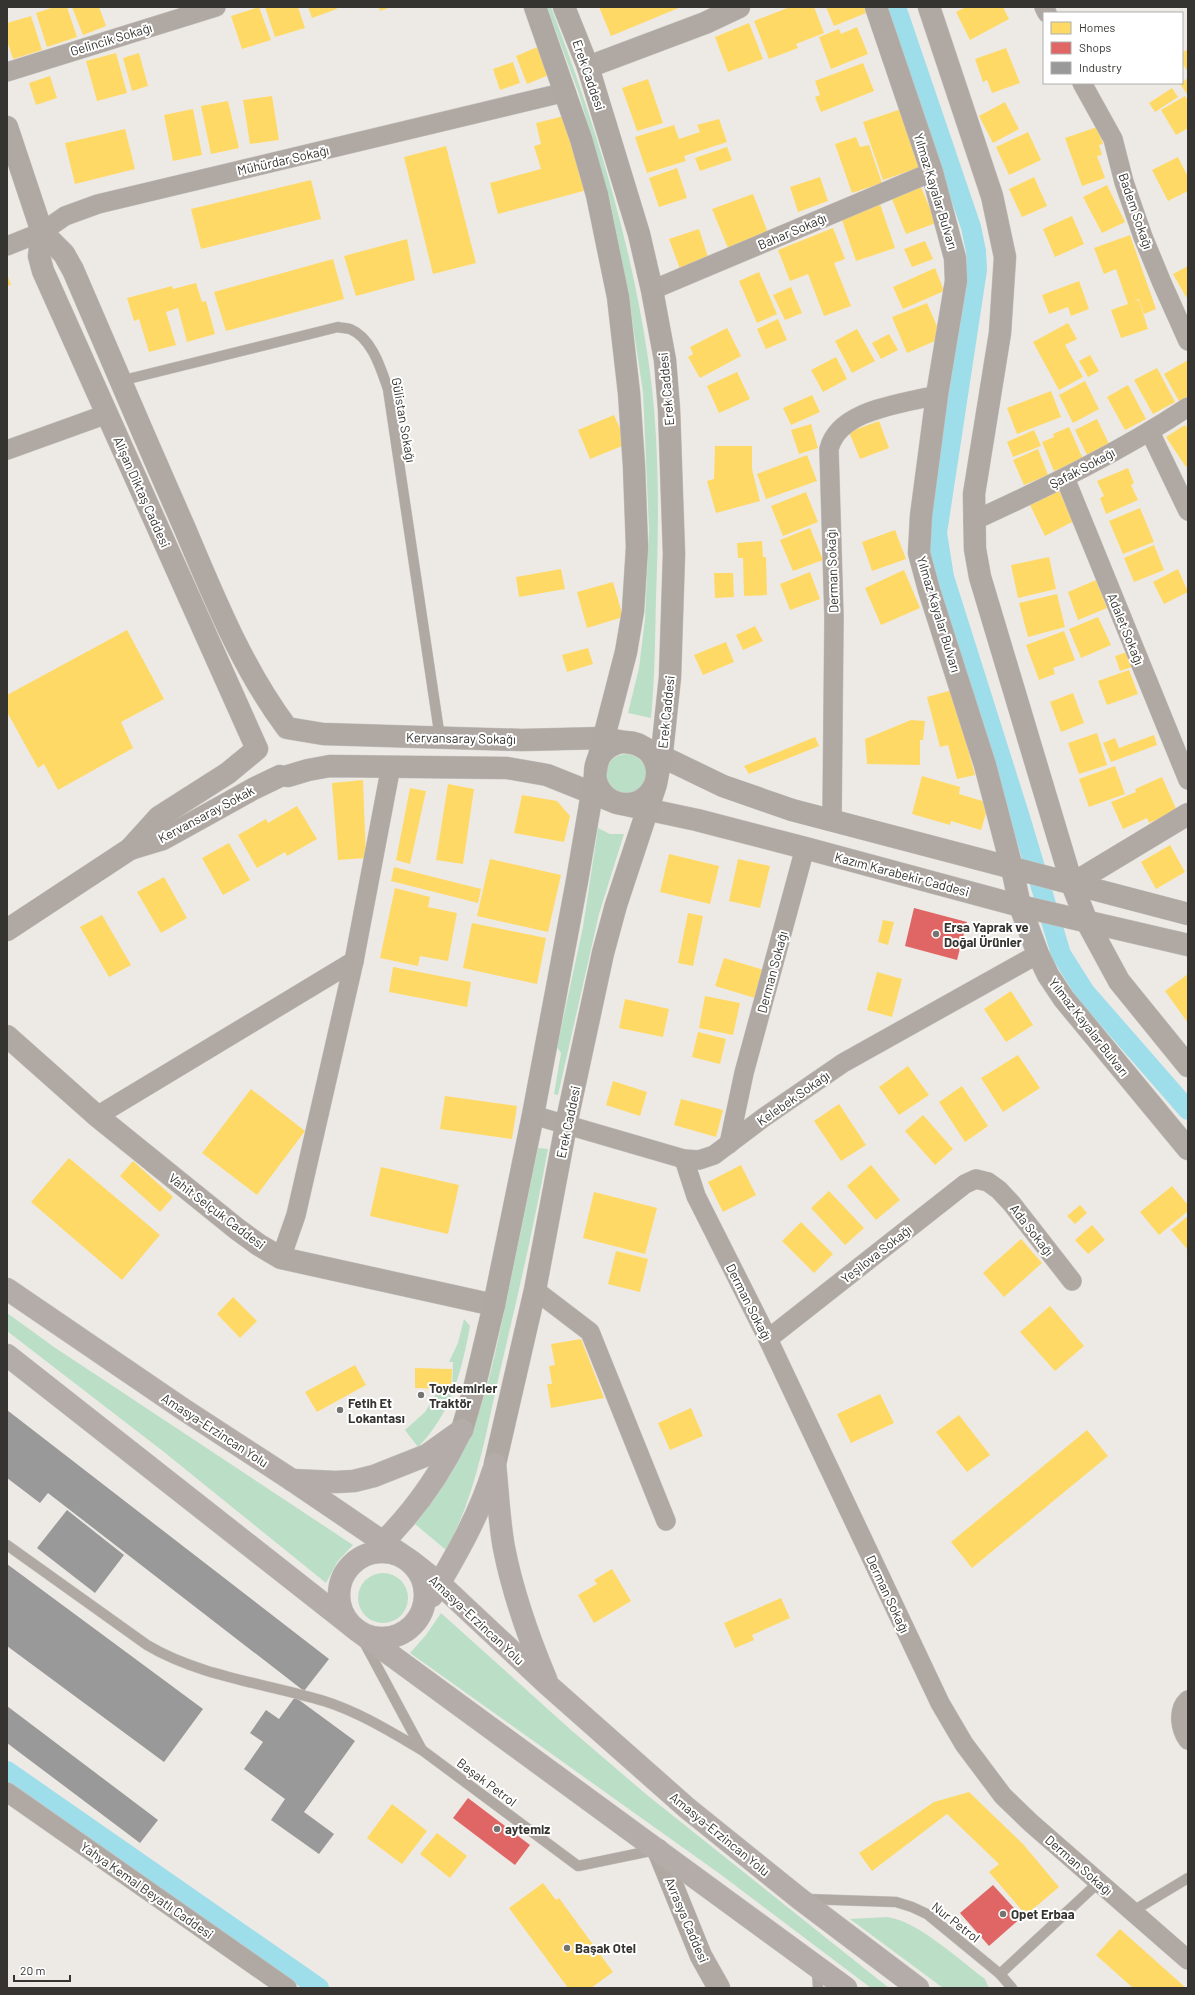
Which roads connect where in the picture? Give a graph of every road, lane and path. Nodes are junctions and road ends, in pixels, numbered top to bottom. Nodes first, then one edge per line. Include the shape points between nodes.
1 (216, 7) edge
2 (535, 7) edge
3 (564, 7) edge
4 (739, 7) edge
5 (876, 7) edge
6 (929, 7) edge
7 (588, 67) junction
8 (7, 72) edge
9 (1083, 84) edge
10 (566, 92) junction
11 (7, 127) edge
12 (932, 172) junction
13 (42, 232) junction
14 (7, 246) edge
15 (652, 290) junction
16 (1188, 341) edge
17 (120, 380) junction
18 (937, 395) junction
19 (1188, 407) edge
20 (107, 414) junction
21 (1150, 432) junction
22 (7, 450) edge
23 (1065, 478) junction
24 (1188, 511) edge
25 (973, 521) junction
26 (287, 728) junction
27 (440, 738) junction
28 (603, 738) junction
29 (636, 744) junction
30 (257, 749) junction
31 (661, 756) junction
32 (597, 764) junction
33 (391, 766) junction
34 (284, 776) junction
35 (1188, 780) edge
36 (656, 784) junction
37 (591, 794) junction
38 (617, 803) junction
39 (648, 810) junction
40 (1188, 814) edge
41 (832, 821) junction
42 (805, 848) junction
43 (130, 849) junction
44 (1012, 868) junction
45 (1072, 884) junction
46 (1020, 906) junction
47 (1188, 914) edge
48 (1088, 922) junction
49 (7, 930) edge
50 (1188, 945) edge
51 (1038, 954) junction
52 (354, 961) junction
53 (7, 1036) edge
54 (1188, 1066) edge
55 (533, 1115) junction
56 (97, 1116) junction
57 (566, 1125) junction
58 (730, 1144) junction
59 (1188, 1149) edge
60 (684, 1159) junction
61 (988, 1182) joint
62 (282, 1258) junction
63 (1072, 1281) dead end
64 (7, 1289) edge
65 (535, 1290) junction
66 (494, 1305) junction
67 (768, 1339) junction
68 (7, 1355) edge
69 (462, 1430) junction
70 (495, 1464) junction
71 (292, 1480) junction
72 (666, 1521) dead end
73 (7, 1545) edge
74 (379, 1547) junction
75 (411, 1561) junction
76 (439, 1584) junction
77 (421, 1614) junction
78 (358, 1631) junction
79 (548, 1685) junction
80 (1188, 1700) edge
81 (1188, 1740) edge
82 (422, 1750) junction
83 (7, 1792) edge
84 (658, 1850) junction
85 (1188, 1878) edge
86 (1100, 1882) junction
87 (800, 1899) junction
88 (1133, 1911) junction
89 (1188, 1960) edge
90 (817, 1966) junction
91 (1000, 1974) junction
92 (287, 1988) edge
93 (719, 1988) edge
94 (818, 1988) edge
95 (846, 1988) edge
96 (918, 1988) edge
97 (1012, 1988) edge

1 - 8 street, Gelincik Sokağı
2 - 10 main road, Erek Caddesi
3 - 7 main road, Erek Caddesi
4 - 7 street via 705,23
5 - 12 street, Yılmaz Kayalar Bulvarı
6 - 25 street via 992,196 1005,257 1000,333 974,494
7 - 15 main road, Erek Caddesi via 639,234
9 - 16 street, Badem Sokağı via 1113,138 1124,182 1143,237
10 - 13 street, Mühürdar Sokağı via 98,204 65,216
10 - 28 main road, Erek Caddesi via 597,195 618,297 634,466 638,547 633,611 626,652
11 - 13 street, Alişan Diktaş Caddesi
12 - 15 street, Bahar Sokağı
12 - 18 street, Yılmaz Kayalar Bulvarı via 952,244 956,281
13 - 14 street, Mühürdar Sokağı
13 - 17 street, Alişan Diktaş Caddesi via 64,254 73,270
13 - 20 street, Alişan Diktaş Caddesi via 40,256 43,271
15 - 31 main road, Erek Caddesi via 665,360 674,554 670,677
17 - 26 street, Alişan Diktaş Caddesi via 209,585 245,661 268,703
17 - 27 lane, Gülistan Sokağı via 338,327 350,329 361,337 381,367 388,389
18 - 41 street, Derman Sokağı via 870,412 852,420 839,429 829,449 834,617
18 - 44 street, Yılmaz Kayalar Bulvarı via 921,516 919,553 985,765
19 - 21 street, Şafak Sokağı
20 - 22 street
20 - 30 street, Alişan Diktaş Caddesi
21 - 23 street, Şafak Sokağı
21 - 24 street
23 - 25 street, Şafak Sokağı
23 - 35 street, Adalet Sokağı
25 - 45 street via 980,577
26 - 27 street, Kervansaray Sokağı via 318,734
26 - 30 street, Kervansaray Sokağı via 279,727 264,734
26 - 34 street via 301,736 306,752 305,760 296,772
27 - 28 street, Kervansaray Sokağı
28 - 29 street, Kervansaray Sokağı
28 - 32 main road, Erek Caddesi
29 - 31 street
29 - 32 main road, Erek Caddesi via 626,742 612,746 601,755
29 - 36 main road, Erek Caddesi via 645,748 656,764
30 - 34 street via 260,765 272,775
30 - 43 street, Kervansaray Sokak via 228,773 159,817
31 - 36 main road, Erek Caddesi
31 - 41 street via 743,794
32 - 37 main road, Erek Caddesi
32 - 38 main road, Erek Caddesi via 595,774 599,788 608,799
33 - 34 street via 330,766
33 - 37 street via 507,768 547,775
33 - 52 street
34 - 43 street, Kervansaray Sokak via 253,788 163,839
36 - 38 main road via 651,792 636,803
36 - 39 main road, Erek Caddesi
37 - 38 street
37 - 55 main road, Erek Caddesi
38 - 39 street, Kazım Karabekir Caddesi
39 - 42 street, Kazım Karabekir Caddesi
39 - 57 main road, Erek Caddesi via 614,912
40 - 45 street
41 - 44 street
42 - 46 street, Kazım Karabekir Caddesi
42 - 58 street, Derman Sokağı via 744,1073
43 - 49 street, Kervansaray Sokak
44 - 45 street
44 - 46 street, Yılmaz Kayalar Bulvarı
45 - 47 street
45 - 48 street
46 - 48 street, Kazım Karabekir Caddesi
46 - 51 street, Yılmaz Kayalar Bulvarı
48 - 50 street, Kazım Karabekir Caddesi
48 - 54 street via 1119,981
51 - 58 street, Kelebek Sokağı via 844,1063 763,1118
51 - 59 street, Yılmaz Kayalar Bulvarı via 1064,999
52 - 56 street
52 - 62 street via 296,1215
53 - 56 street, Vahit Selçuk Caddesi
55 - 57 street, Kelebek Sokağı
55 - 66 main road, Erek Caddesi
56 - 62 street, Vahit Selçuk Caddesi via 237,1229
57 - 60 street, Kelebek Sokağı
57 - 65 main road, Erek Caddesi
58 - 60 street, Kelebek Sokağı via 714,1155 699,1160
60 - 67 street, Derman Sokağı via 696,1196
61 - 63 street, Ada Sokağı via 1012,1204
61 - 67 street, Yeşilova Sokağı via 976,1179 965,1184
62 - 66 street, Vahit Selçuk Caddesi
64 - 71 highway, Amasya-Erzincan Yolu
65 - 70 main road, Erek Caddesi
65 - 72 street via 590,1332
66 - 69 main road, Erek Caddesi
67 - 86 street, Derman Sokağı via 940,1703 964,1744 1003,1796
68 - 78 highway
69 - 71 highway via 427,1455 374,1476 336,1482
69 - 74 highway via 432,1484
70 - 76 highway via 480,1510
70 - 79 highway via 504,1547 511,1579 523,1623
71 - 74 highway, Amasya-Erzincan Yolu
73 - 82 lane via 147,1645 168,1657 193,1667 325,1702 378,1725
74 - 75 highway
74 - 78 highway via 349,1566 342,1579 339,1594 341,1608 348,1621
75 - 76 highway, Amasya-Erzincan Yolu
75 - 77 highway via 421,1574 425,1587 425,1601
76 - 77 highway
76 - 79 highway, Amasya-Erzincan Yolu
77 - 78 highway via 413,1626 401,1634 386,1638 372,1637
78 - 82 lane, Başak Petrol
78 - 84 highway
79 - 87 highway, Amasya-Erzincan Yolu via 687,1808
80 - 81 street via 1184,1703 1181,1719 1182,1731
82 - 84 lane, Başak Petrol via 578,1866
83 - 92 street, Yahya Kemal Beyatlı Caddesi
84 - 90 highway
84 - 93 street, Avrasya Caddesi via 701,1956
85 - 88 lane
86 - 88 street, Derman Sokağı
86 - 91 lane
87 - 91 lane, Nur Petrol via 896,1902 912,1907 927,1914
87 - 96 highway, Amasya-Erzincan Yolu
88 - 89 street, Derman Sokağı
90 - 94 lane
90 - 95 highway
91 - 97 lane, Nur Petrol

